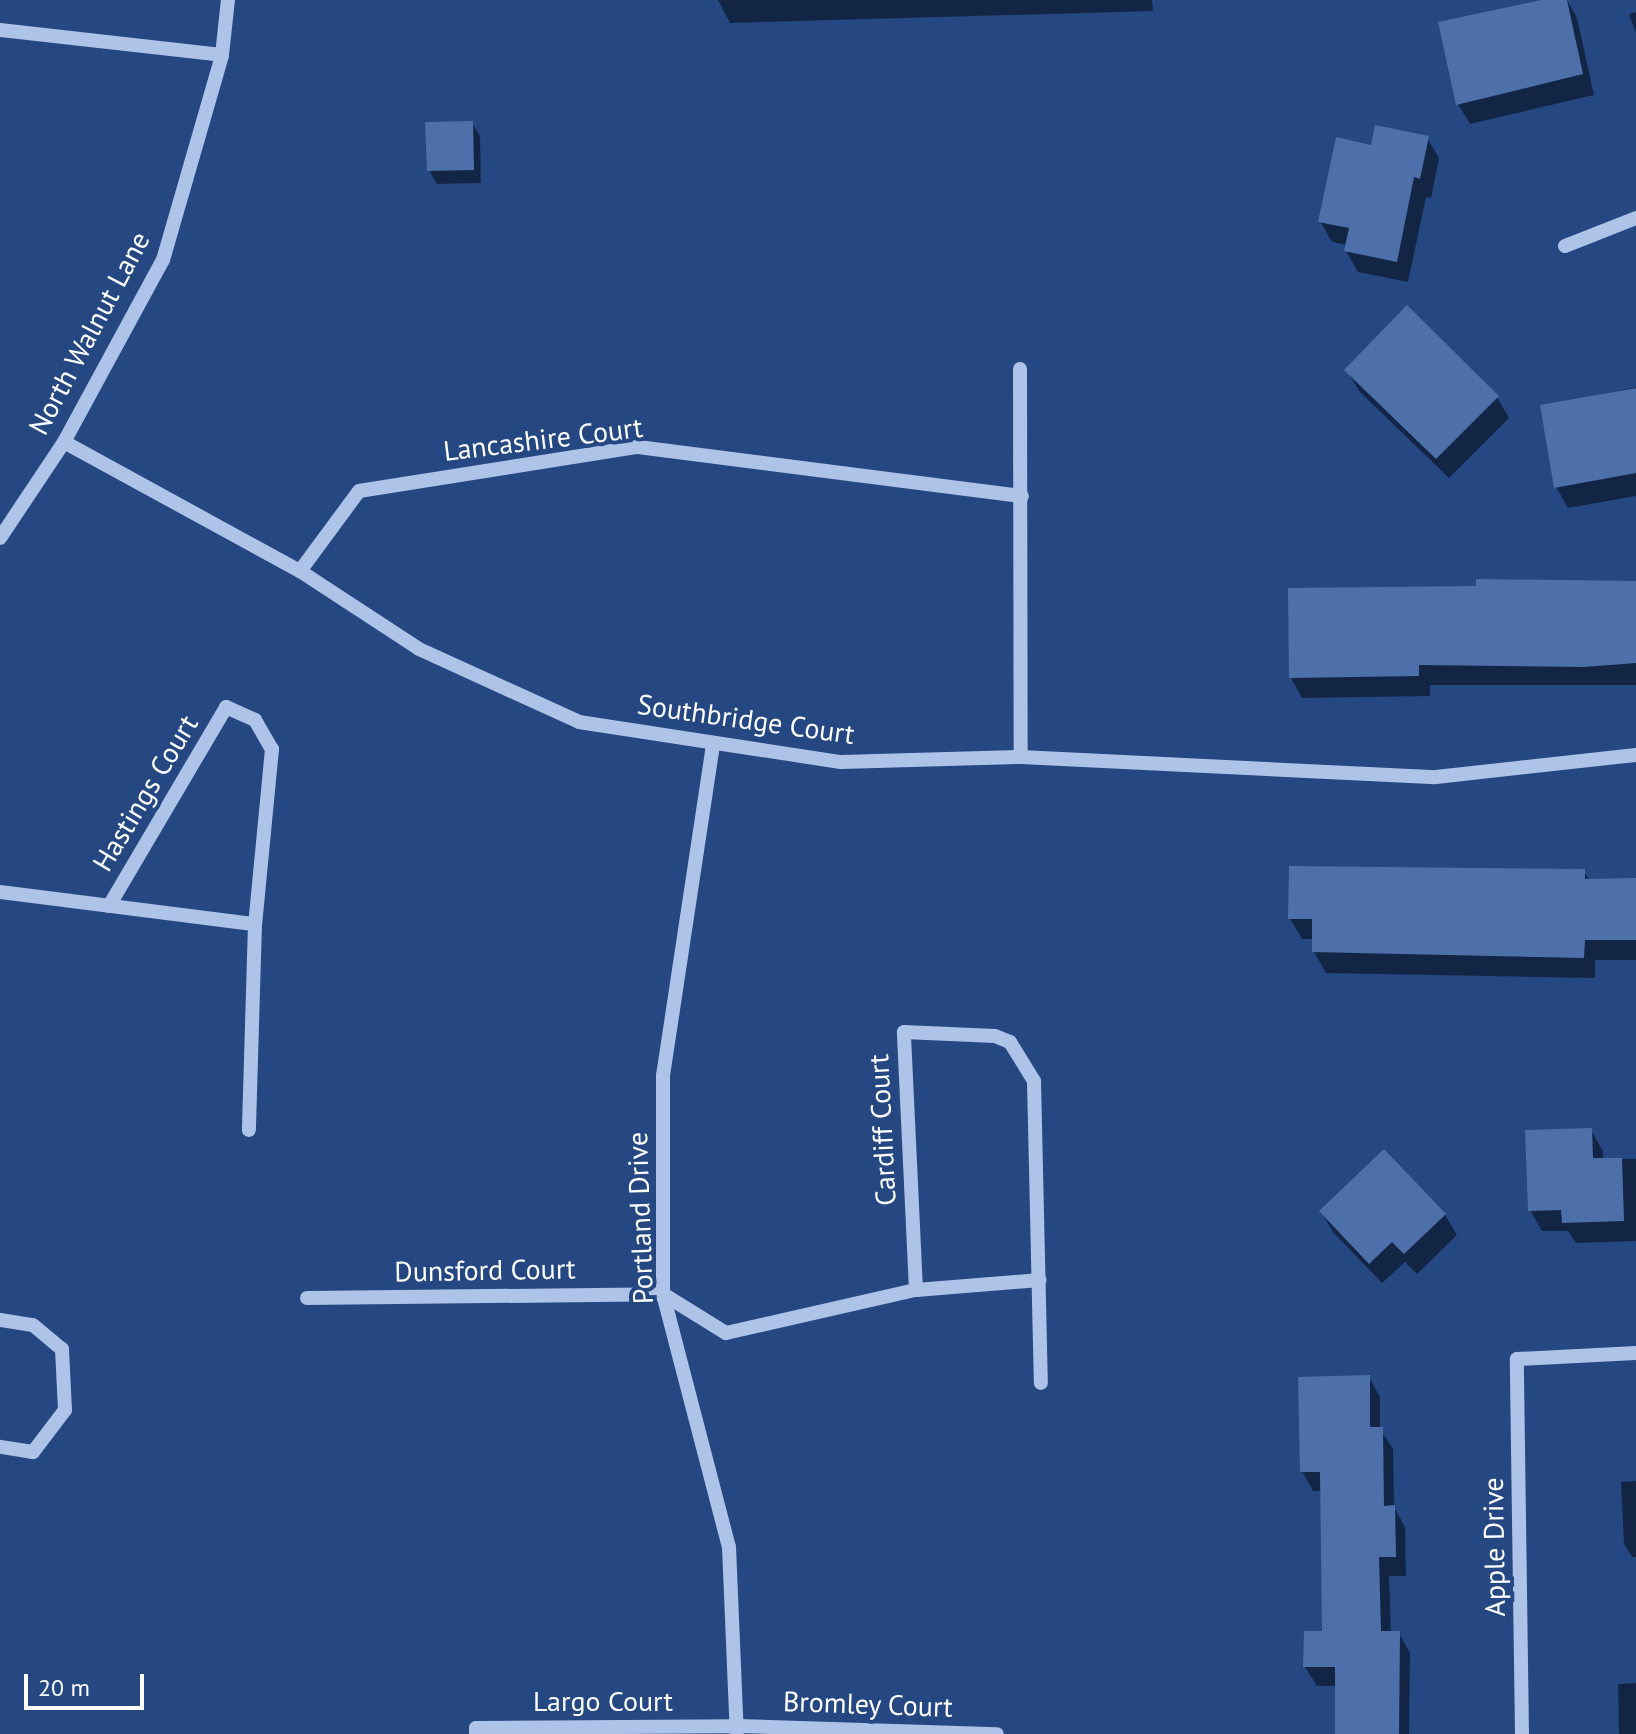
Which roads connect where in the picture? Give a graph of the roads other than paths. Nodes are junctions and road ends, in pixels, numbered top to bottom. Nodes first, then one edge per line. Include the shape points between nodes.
1 (228, 0) edge
2 (0, 30) edge
3 (222, 55) junction
4 (1636, 218) edge
5 (1565, 246) dead end
6 (1020, 369) dead end
7 (64, 442) junction
8 (1022, 496) junction
9 (0, 538) edge
10 (300, 571) junction
11 (713, 745) junction
12 (1636, 755) edge
13 (1021, 757) junction
14 (0, 892) edge
15 (109, 906) junction
16 (255, 924) junction
17 (249, 1130) dead end
18 (1040, 1280) junction
19 (916, 1290) junction
20 (663, 1294) junction
21 (307, 1298) dead end
22 (0, 1320) edge
23 (1636, 1353) edge
24 (1041, 1383) dead end
25 (0, 1447) edge
26 (737, 1730) edge
27 (476, 1734) edge
28 (997, 1734) edge
29 (1522, 1734) edge

1 - 3 street, North Walnut Lane
2 - 3 street
3 - 7 street, North Walnut Lane via 163,260
4 - 5 street
6 - 8 street
7 - 9 street, North Walnut Lane
7 - 10 street, Southbridge Court
8 - 10 street, Lancashire Court via 638,447 359,491
8 - 13 street
10 - 11 street, Southbridge Court via 419,649 579,722
11 - 13 street, Southbridge Court via 841,762
11 - 20 street, Portland Drive via 663,1076
12 - 13 street, Southbridge Court via 1436,777
14 - 15 street, Hastings Court
15 - 16 street, Hastings Court
15 - 16 street, Hastings Court via 226,707 255,720 272,749
16 - 17 street, Hastings Court
18 - 19 street
18 - 19 street, Cardiff Court via 1034,1081 1021,1056 1010,1042 995,1036 904,1032
18 - 24 street, Cardiff Court
19 - 20 street via 726,1333
20 - 21 street, Dunsford Court
20 - 26 street, Portland Drive via 729,1547
22 - 25 street via 33,1325 62,1349 65,1410 33,1452
23 - 29 street, Apple Drive via 1517,1359
26 - 27 street, Largo Court via 476,1728
26 - 28 street, Bromley Court

